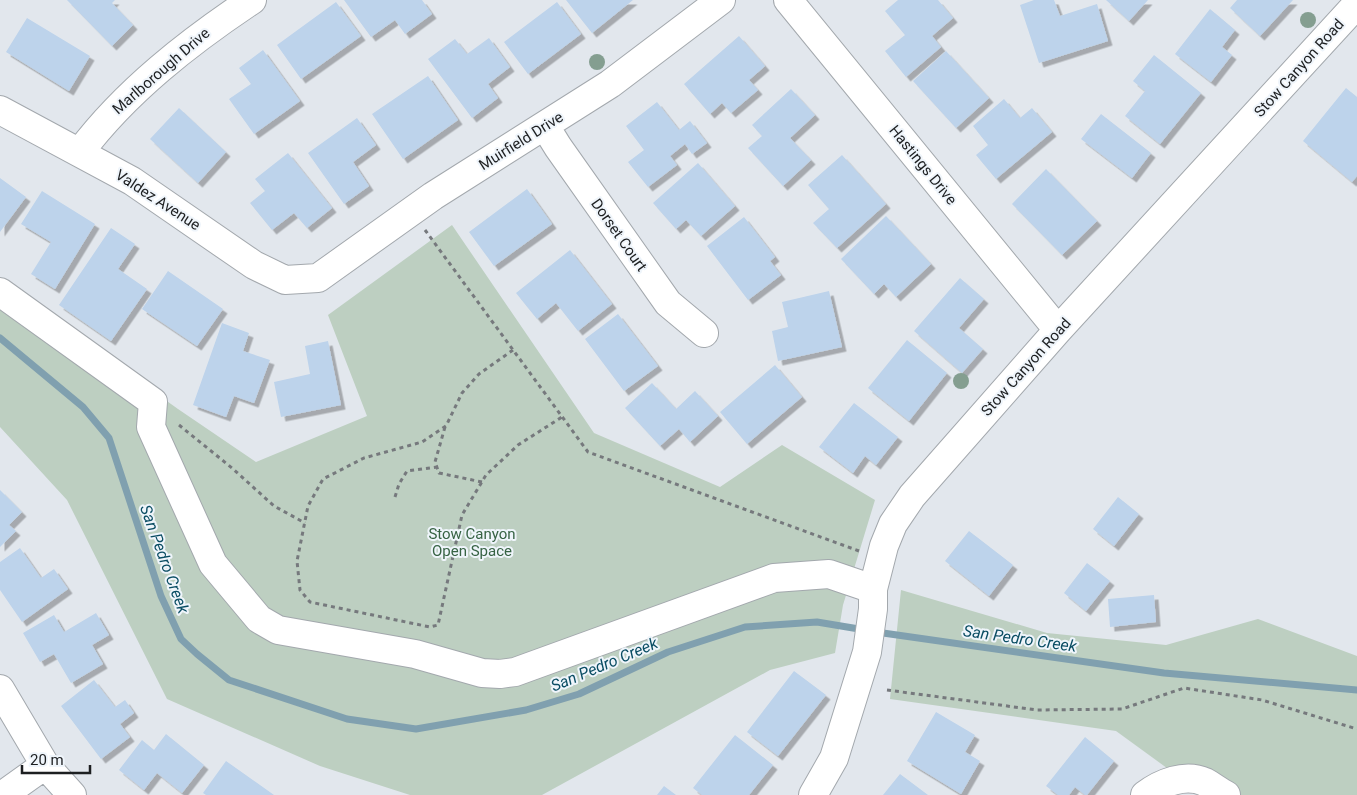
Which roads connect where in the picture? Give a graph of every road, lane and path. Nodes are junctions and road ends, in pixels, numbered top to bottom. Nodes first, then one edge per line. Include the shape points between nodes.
1 (252, 0) edge
2 (721, 0) edge
3 (788, 0) edge
4 (1352, 19) edge
5 (0, 110) edge
6 (545, 126) junction
7 (80, 152) junction
8 (412, 211) junction
9 (318, 278) joint
10 (0, 292) edge
11 (1058, 330) junction
12 (704, 334) dead end
13 (514, 350) junction
14 (152, 402) junction
15 (562, 417) junction
16 (446, 426) junction
17 (437, 467) junction
18 (482, 482) junction
19 (395, 497) dead end
20 (304, 523) junction
21 (880, 559) junction
22 (873, 599) junction
23 (0, 690) edge
24 (887, 690) dead end
25 (1357, 729) edge
26 (45, 765) junction
27 (3, 795) edge
28 (72, 795) edge
29 (813, 795) edge
30 (1145, 795) edge
31 (1226, 795) edge

1 - 7 street, Marlborough Drive via 205,31 117,107
2 - 6 street, Muirfield Drive via 610,84
3 - 11 street, Hastings Drive
4 - 11 street, Stow Canyon Road
5 - 7 street, Valdez Avenue
6 - 8 street, Muirfield Drive
6 - 12 street, Dorset Court via 668,304
7 - 9 street, Valdez Avenue via 132,181 254,265 285,280
8 - 9 street, Muirfield Drive
8 - 13 path
10 - 14 street
11 - 21 street, Stow Canyon Road via 912,496 893,524
13 - 15 path
13 - 16 path via 479,374 462,393
14 - 20 path via 274,506
14 - 22 street via 151,427 213,564 260,619 278,630 415,654 482,673 500,674 515,672 774,578 830,574
15 - 18 path via 518,445
15 - 21 path via 588,452
16 - 17 path via 435,462
16 - 20 path via 422,442 364,458 323,478 308,506
17 - 18 path via 440,473
17 - 19 path via 407,471 398,484
18 - 20 path via 462,516 438,624 430,627 310,602 300,590 297,561
21 - 22 street, Stow Canyon Road
22 - 29 street, Stow Canyon Road via 867,652 834,758
23 - 26 street
24 - 25 path via 1037,710 1122,708 1184,688 1262,700
26 - 27 street
26 - 28 street
30 - 31 street via 1168,781 1192,779

